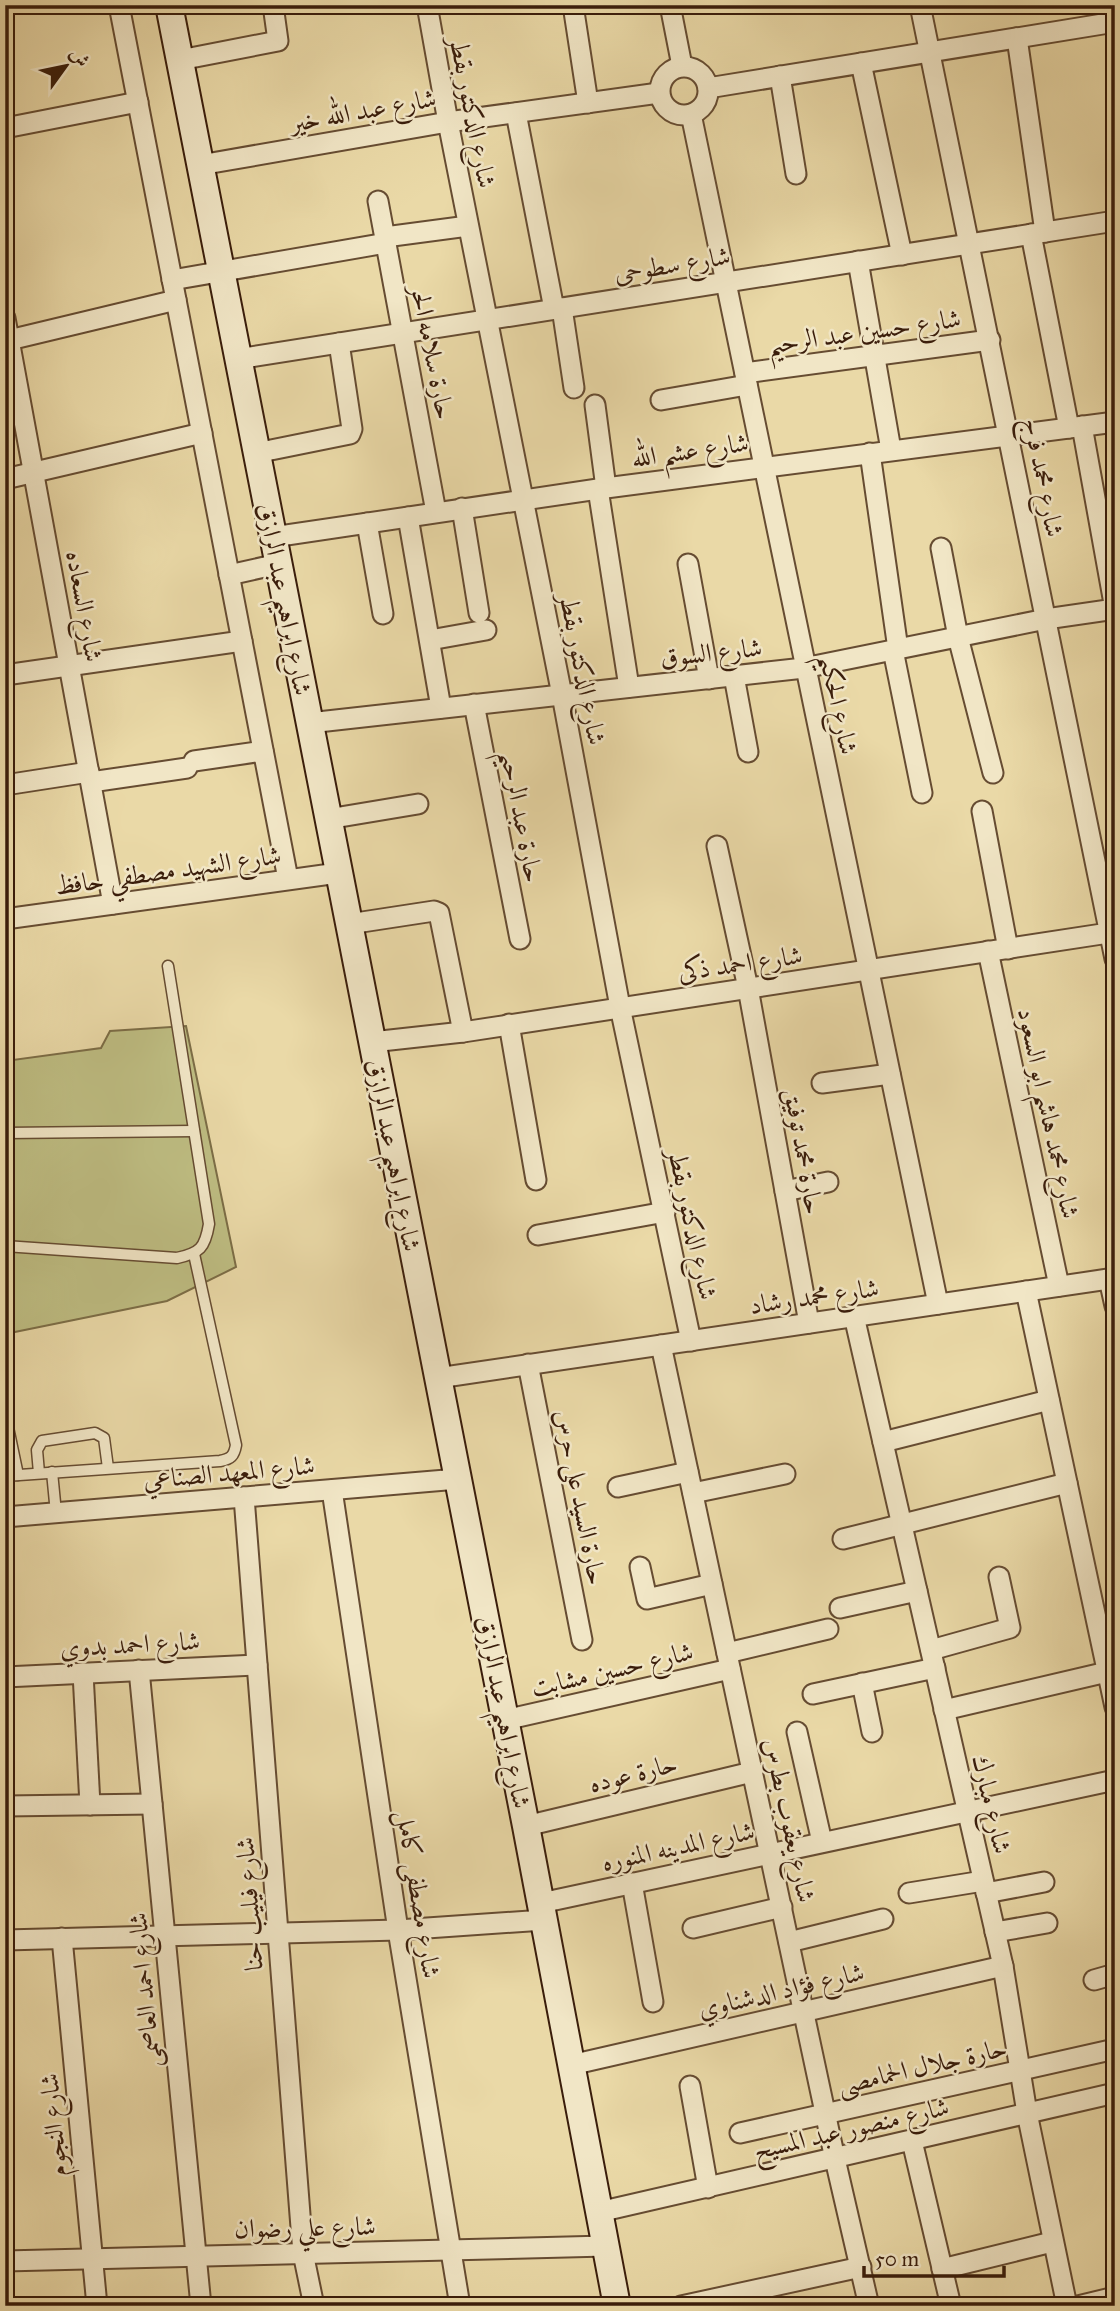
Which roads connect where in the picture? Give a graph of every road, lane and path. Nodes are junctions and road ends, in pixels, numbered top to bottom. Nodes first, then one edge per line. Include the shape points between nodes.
1 (119, 5) edge
2 (169, 5) edge
3 (274, 5) edge
4 (427, 5) edge
5 (573, 5) edge
6 (670, 5) edge
7 (920, 5) edge
8 (1115, 22) edge
9 (1017, 38) junction
10 (930, 52) junction
11 (180, 61) junction
12 (861, 63) junction
13 (682, 66) junction
14 (780, 76) junction
15 (708, 88) junction
16 (659, 93) junction
17 (138, 102) junction
18 (588, 103) junction
19 (516, 113) junction
20 (691, 114) junction
21 (447, 122) junction
22 (5, 128) edge
23 (200, 165) junction
24 (796, 174) dead end
25 (378, 201) dead end
26 (1115, 221) edge
27 (468, 226) junction
28 (1038, 233) junction
29 (385, 240) junction
30 (970, 244) junction
31 (902, 254) junction
32 (858, 261) junction
33 (221, 271) junction
34 (172, 280) junction
35 (726, 282) junction
36 (176, 300) junction
37 (558, 309) junction
38 (5, 318) edge
39 (487, 320) junction
40 (403, 333) junction
41 (7, 340) edge
42 (990, 340) junction
43 (339, 343) junction
44 (874, 356) junction
45 (238, 359) junction
46 (746, 379) junction
47 (574, 388) dead end
48 (662, 400) dead end
49 (594, 405) dead end
50 (1115, 422) edge
51 (1076, 427) junction
52 (202, 433) junction
53 (1009, 435) junction
54 (891, 450) junction
55 (256, 453) junction
56 (870, 453) junction
57 (764, 467) junction
58 (34, 473) junction
59 (5, 479) edge
60 (602, 489) junction
61 (523, 500) junction
62 (462, 508) junction
63 (436, 512) junction
64 (408, 517) junction
65 (367, 523) junction
66 (273, 537) junction
67 (941, 548) dead end
68 (278, 564) junction
69 (688, 564) dead end
70 (229, 575) junction
71 (1115, 609) edge
72 (383, 614) dead end
73 (1046, 620) junction
74 (958, 637) junction
75 (430, 640) junction
76 (242, 641) junction
77 (895, 650) junction
78 (69, 665) junction
79 (804, 668) junction
80 (5, 674) edge
81 (734, 676) junction
82 (709, 678) junction
83 (629, 687) junction
84 (562, 695) junction
85 (474, 704) junction
86 (441, 708) junction
87 (309, 723) junction
88 (263, 751) junction
89 (748, 752) dead end
90 (993, 773) dead end
91 (90, 777) junction
92 (5, 785) edge
93 (922, 793) dead end
94 (418, 804) dead end
95 (982, 811) dead end
96 (328, 819) junction
97 (717, 846) dead end
98 (338, 873) junction
99 (288, 879) junction
100 (113, 904) junction
101 (5, 919) edge
102 (349, 924) junction
103 (1112, 932) edge
104 (520, 939) dead end
105 (1008, 948) junction
106 (988, 951) junction
107 (1115, 959) edge
108 (168, 966) dead end
109 (869, 970) junction
110 (748, 988) junction
111 (620, 1007) junction
112 (509, 1024) junction
113 (463, 1031) junction
114 (372, 1042) junction
115 (890, 1074) junction
116 (822, 1083) dead end
117 (194, 1131) junction
118 (5, 1133) edge
119 (536, 1180) dead end
120 (828, 1182) dead end
121 (785, 1191) junction
122 (665, 1212) junction
123 (538, 1235) dead end
124 (5, 1246) edge
125 (194, 1254) junction
126 (1112, 1279) edge
127 (1059, 1286) junction
128 (1026, 1291) junction
129 (938, 1304) junction
130 (1115, 1306) edge
131 (854, 1316) junction
132 (809, 1323) junction
133 (691, 1341) junction
134 (661, 1345) junction
135 (528, 1364) junction
136 (438, 1378) junction
137 (1049, 1400) junction
138 (5, 1413) edge
139 (883, 1442) junction
140 (108, 1468) junction
141 (52, 1472) junction
142 (688, 1472) junction
143 (39, 1473) junction
144 (785, 1474) dead end
145 (18, 1475) junction
146 (5, 1476) edge
147 (458, 1479) junction
148 (1067, 1483) junction
149 (618, 1487) dead end
150 (332, 1490) junction
151 (692, 1493) junction
152 (244, 1497) junction
153 (56, 1513) junction
154 (5, 1517) edge
155 (902, 1525) junction
156 (843, 1539) dead end
157 (640, 1567) dead end
158 (999, 1577) dead end
159 (712, 1584) junction
160 (917, 1591) junction
161 (841, 1608) dead end
162 (828, 1629) dead end
163 (582, 1640) dead end
164 (933, 1659) junction
165 (729, 1661) junction
166 (257, 1665) junction
167 (139, 1670) junction
168 (1107, 1672) junction
169 (83, 1673) junction
170 (5, 1677) edge
171 (862, 1683) junction
172 (813, 1694) dead end
173 (1115, 1707) edge
174 (944, 1710) junction
175 (505, 1720) junction
176 (797, 1732) dead end
177 (873, 1732) dead end
178 (752, 1772) junction
179 (1115, 1780) edge
180 (152, 1804) junction
181 (90, 1805) junction
182 (5, 1806) edge
183 (967, 1811) junction
184 (526, 1826) junction
185 (822, 1842) junction
186 (770, 1853) junction
187 (1044, 1882) dead end
188 (632, 1883) junction
189 (985, 1887) junction
190 (909, 1894) dead end
191 (782, 1908) junction
192 (542, 1911) junction
193 (883, 1919) dead end
194 (1047, 1923) dead end
195 (693, 1928) dead end
196 (398, 1930) junction
197 (995, 1932) junction
198 (278, 1933) junction
199 (165, 1936) junction
200 (62, 1938) junction
201 (5, 1940) edge
202 (789, 1942) junction
203 (1003, 1966) junction
204 (1115, 1974) edge
205 (1094, 1980) dead end
206 (653, 2002) dead end
207 (804, 2012) junction
208 (1115, 2049) edge
209 (571, 2065) junction
210 (1020, 2070) junction
211 (690, 2087) dead end
212 (1115, 2093) edge
213 (1027, 2113) junction
214 (826, 2116) junction
215 (740, 2133) dead end
216 (912, 2141) junction
217 (835, 2159) junction
218 (708, 2188) junction
219 (599, 2211) junction
220 (1052, 2242) junction
221 (606, 2246) junction
222 (450, 2250) junction
223 (303, 2253) junction
224 (196, 2256) junction
225 (92, 2258) junction
226 (5, 2261) edge
227 (860, 2267) junction
228 (942, 2269) junction
229 (1115, 2297) edge
230 (97, 2306) edge
231 (201, 2306) edge
232 (314, 2306) edge
233 (460, 2306) edge
234 (617, 2306) edge
235 (681, 2306) edge
236 (869, 2306) edge
237 (951, 2306) edge
238 (1067, 2306) edge
239 (1078, 2306) edge

1 - 17 street, شارع ابراهيم عبد الرازق
2 - 11 main road, شارع ابراهيم عبد الرازق
3 - 11 street via 278,41
4 - 21 street, شارع الدكتور بقطر
5 - 18 street
6 - 13 street
7 - 10 street, شارع محمد فرج
8 - 9 street
9 - 10 street
9 - 28 street
10 - 12 street
10 - 30 street, شارع محمد فرج
11 - 23 main road, شارع ابراهيم عبد الرازق
12 - 14 street
12 - 31 street
13 - 15 street via 702,75
13 - 16 street via 663,78
14 - 15 street
14 - 24 street
15 - 20 street via 706,101
16 - 18 street, شارع عبد الله خير
16 - 20 street via 670,111
17 - 22 street
17 - 34 street, شارع ابراهيم عبد الرازق
18 - 19 street, شارع عبد الله خير
19 - 21 street, شارع عبد الله خير
19 - 37 street
20 - 35 street, شارع الحكيم
21 - 23 street, شارع عبد الله خير
21 - 27 street, شارع الدكتور بقطر
23 - 33 main road, شارع ابراهيم عبد الرازق
25 - 29 street, حارة سلامه الحر
26 - 28 street, شارع سطوحى
27 - 29 street
27 - 39 street, شارع الدكتور بقطر
28 - 30 street, شارع سطوحى
28 - 51 street
29 - 33 street
29 - 40 street, حارة سلامه الحر
30 - 31 street, شارع سطوحى
30 - 42 street, شارع محمد فرج
31 - 32 street, شارع سطوحى
32 - 35 street, شارع سطوحى
32 - 44 street
33 - 34 street
33 - 45 main road, شارع ابراهيم عبد الرازق
34 - 36 street, شارع ابراهيم عبد الرازق
35 - 37 street, شارع سطوحى
35 - 46 street, شارع الحكيم
36 - 41 street
36 - 52 street, شارع ابراهيم عبد الرازق
37 - 39 street, شارع سطوحى
37 - 47 street
38 - 41 street, شارع السعاده
39 - 40 street, شارع سطوحى
39 - 61 street, شارع الدكتور بقطر
40 - 43 street, شارع سطوحى
40 - 63 street, حارة سلامه الحر
41 - 58 street, شارع السعاده
42 - 44 street, شارع حسين عبد الرحيم
42 - 53 street, شارع محمد فرج
43 - 45 street, شارع سطوحى
43 - 55 street via 350,434
44 - 46 street, شارع حسين عبد الرحيم
44 - 54 street
45 - 55 main road, شارع ابراهيم عبد الرازق
46 - 48 street, شارع حسين عبد الرحيم
46 - 57 street, شارع الحكيم
49 - 60 street
50 - 51 street, شارع عشم الله
51 - 53 street, شارع عشم الله
51 - 71 street
52 - 58 street
52 - 70 street, شارع ابراهيم عبد الرازق
53 - 54 street, شارع عشم الله
53 - 73 street, شارع محمد فرج
54 - 56 street, شارع عشم الله
55 - 66 main road, شارع ابراهيم عبد الرازق
56 - 57 street, شارع عشم الله
56 - 77 street
57 - 60 street, شارع عشم الله
57 - 79 street, شارع الحكيم
58 - 59 street
58 - 78 street, شارع السعاده
60 - 61 street, شارع عشم الله
60 - 83 street
61 - 62 street, شارع عشم الله
61 - 84 street, شارع الدكتور بقطر
62 - 63 street, شارع عشم الله
62 - 75 street via 482,621
63 - 64 street, شارع عشم الله
64 - 65 street, شارع عشم الله
64 - 75 street
65 - 66 street, شارع عشم الله
65 - 72 street
66 - 68 main road, شارع ابراهيم عبد الرازق
67 - 74 street
68 - 70 street
68 - 87 main road, شارع ابراهيم عبد الرازق
69 - 82 street
70 - 76 street, شارع ابراهيم عبد الرازق
71 - 73 street, شارع السوق
73 - 74 street, شارع السوق
73 - 103 street, شارع محمد فرج
74 - 77 street, شارع السوق
74 - 90 street
75 - 86 street
76 - 78 street
76 - 88 street, شارع ابراهيم عبد الرازق
77 - 79 street, شارع السوق
77 - 93 street
78 - 80 street
78 - 91 street, شارع السعاده
79 - 81 street, شارع السوق
79 - 109 street, شارع الحكيم
81 - 82 street, شارع السوق
81 - 89 street
82 - 83 street, شارع السوق
83 - 84 street, شارع السوق
84 - 85 street, شارع السوق
84 - 111 street, شارع الدكتور بقطر
85 - 86 street, شارع السوق
85 - 104 street, حارة عبد الرحيم
86 - 87 street, شارع السوق
87 - 96 main road, شارع ابراهيم عبد الرازق
88 - 91 street
88 - 99 street, شارع ابراهيم عبد الرازق
91 - 92 street
91 - 100 street, شارع السعاده
94 - 96 street
95 - 105 street
96 - 98 main road, شارع ابراهيم عبد الرازق
97 - 110 street, حارة محمد توفيق
98 - 99 street, شارع الشهيد مصطفي حافظ
98 - 102 main road, شارع ابراهيم عبد الرازق
99 - 100 street, شارع الشهيد مصطفي حافظ
100 - 101 street, شارع الشهيد مصطفي حافظ
102 - 113 street via 439,913
102 - 114 main road, شارع ابراهيم عبد الرازق
103 - 105 street, شارع احمد ذكى
103 - 107 street, شارع محمد فرج
105 - 106 street, شارع احمد ذكى
106 - 109 street, شارع احمد ذكى
106 - 127 street, شارع محمد هاشم ابو السعود
108 - 117 lane
109 - 110 street, شارع احمد ذكى
109 - 115 street, شارع الحكيم
110 - 111 street, شارع احمد ذكى
110 - 121 street, حارة محمد توفيق
111 - 112 street, شارع احمد ذكى
111 - 122 street, شارع الدكتور بقطر
112 - 113 street, شارع احمد ذكى
112 - 119 street
113 - 114 street, شارع احمد ذكى
114 - 136 main road, شارع ابراهيم عبد الرازق
115 - 116 street
115 - 129 street, شارع الحكيم
117 - 118 lane
117 - 125 lane via 209,1224 206,1242
120 - 121 street
121 - 132 street, حارة محمد توفيق
122 - 123 street
122 - 133 street, شارع الدكتور بقطر
124 - 125 lane via 177,1258
125 - 140 lane via 235,1454 220,1461
126 - 127 street, شارع محمد رشاد
126 - 130 street
127 - 128 street, شارع محمد رشاد
128 - 129 street, شارع محمد رشاد
128 - 137 street
129 - 131 street, شارع محمد رشاد
131 - 132 street, شارع محمد رشاد
131 - 139 street, شارع مبارك
132 - 133 street, شارع محمد رشاد
133 - 134 street, شارع محمد رشاد
134 - 135 street, شارع محمد رشاد
134 - 142 street, شارع يعقوب بطرس
135 - 136 street, شارع محمد رشاد
135 - 163 street, حارة السيد على حرس
136 - 147 main road, شارع ابراهيم عبد الرازق
137 - 139 street
137 - 148 street
138 - 145 lane
139 - 155 street, شارع مبارك
140 - 141 lane
140 - 143 lane via 104,1438 95,1433 42,1441 37,1450
141 - 143 lane
141 - 153 lane
142 - 149 street
142 - 151 street, شارع يعقوب بطرس
143 - 145 lane
144 - 151 street
145 - 146 lane
147 - 150 street, شارع المعهد الصناعي
147 - 175 main road, شارع ابراهيم عبد الرازق
148 - 155 street
148 - 168 street
150 - 152 street, شارع المعهد الصناعي
150 - 196 street, شارع مصطفى كامل
151 - 159 street, شارع يعقوب بطرس
152 - 153 street, شارع المعهد الصناعي
152 - 166 street, شارع فيليب حنا
153 - 154 street, شارع المعهد الصناعي
155 - 156 street
155 - 160 street, شارع مبارك
157 - 159 street via 647,1600
158 - 164 street via 1010,1628
159 - 165 street, شارع يعقوب بطرس
160 - 161 street
160 - 164 street, شارع مبارك
162 - 165 street, شارع حسين مشابت
164 - 171 street
164 - 174 street, شارع مبارك
165 - 175 street, شارع حسين مشابت
165 - 178 street, شارع يعقوب بطرس
166 - 167 street, شارع احمد بدوي
166 - 198 street, شارع فيليب حنا
167 - 169 street, شارع احمد بدوي
167 - 180 street, شارع احمد العاصمى
168 - 173 street
168 - 174 street
169 - 170 street, شارع احمد بدوي
169 - 181 street
171 - 172 street
171 - 177 street
174 - 183 street, شارع مبارك
175 - 184 main road, شارع ابراهيم عبد الرازق
176 - 185 street
178 - 184 street, حارة عوده
178 - 186 street, شارع يعقوب بطرس
179 - 183 street, شارع المدينه المنوره
180 - 181 street
180 - 199 street, شارع احمد العاصمى
181 - 182 street
183 - 185 street, شارع المدينه المنوره
183 - 189 street, شارع مبارك
184 - 192 main road, شارع ابراهيم عبد الرازق
185 - 186 street, شارع المدينه المنوره
186 - 188 street, شارع المدينه المنوره
186 - 191 street, شارع يعقوب بطرس
187 - 189 street
188 - 192 street, شارع المدينه المنوره
188 - 206 street
189 - 190 street
189 - 197 street, شارع مبارك
191 - 195 street
191 - 202 street, شارع يعقوب بطرس
192 - 196 street, شارع المدينه المنوره
192 - 209 main road, شارع ابراهيم عبد الرازق
193 - 202 street
194 - 197 street
196 - 198 street, شارع المدينه المنوره
196 - 222 street, شارع مصطفى كامل
197 - 203 street, شارع مبارك
198 - 199 street, شارع المدينه المنوره
198 - 223 street, شارع فيليب حنا
199 - 200 street, شارع المدينه المنوره
199 - 224 street, شارع احمد العاصمى
200 - 201 street, شارع المدينه المنوره
200 - 225 street, شارع النجوم
202 - 207 street, شارع يعقوب بطرس
203 - 207 street, شارع فؤاد الدشناوي
203 - 210 street, شارع مبارك
204 - 205 street
207 - 209 street, شارع فؤاد الدشناوي
207 - 214 street, شارع يعقوب بطرس
208 - 210 street, حارة جلال الحمامصى
209 - 219 main road, شارع ابراهيم عبد الرازق
210 - 213 street, شارع مبارك
210 - 214 street, حارة جلال الحمامصى
211 - 218 street
212 - 213 street, شارع منصور عبد المسيح
213 - 216 street, شارع منصور عبد المسيح
213 - 220 street, شارع مبارك
214 - 215 street, حارة جلال الحمامصى
214 - 217 street, شارع يعقوب بطرس
216 - 217 street, شارع منصور عبد المسيح
216 - 228 street
217 - 218 street, شارع منصور عبد المسيح
217 - 227 street, شارع يعقوب بطرس
218 - 219 street, شارع منصور عبد المسيح
219 - 221 main road, شارع ابراهيم عبد الرازق
220 - 228 street
220 - 238 street, شارع مبارك
221 - 222 street, شارع علي رضوان
221 - 234 main road, شارع ابراهيم عبد الرازق
222 - 223 street, شارع علي رضوان
222 - 233 street, شارع مصطفى كامل
223 - 224 street, شارع علي رضوان
223 - 232 street, شارع فيليب حنا
224 - 225 street, شارع علي رضوان
224 - 231 street, شارع احمد العاصمى
225 - 226 street, شارع علي رضوان
225 - 230 street, شارع النجوم
227 - 235 street
227 - 236 street, شارع يعقوب بطرس
228 - 237 street
229 - 239 street

